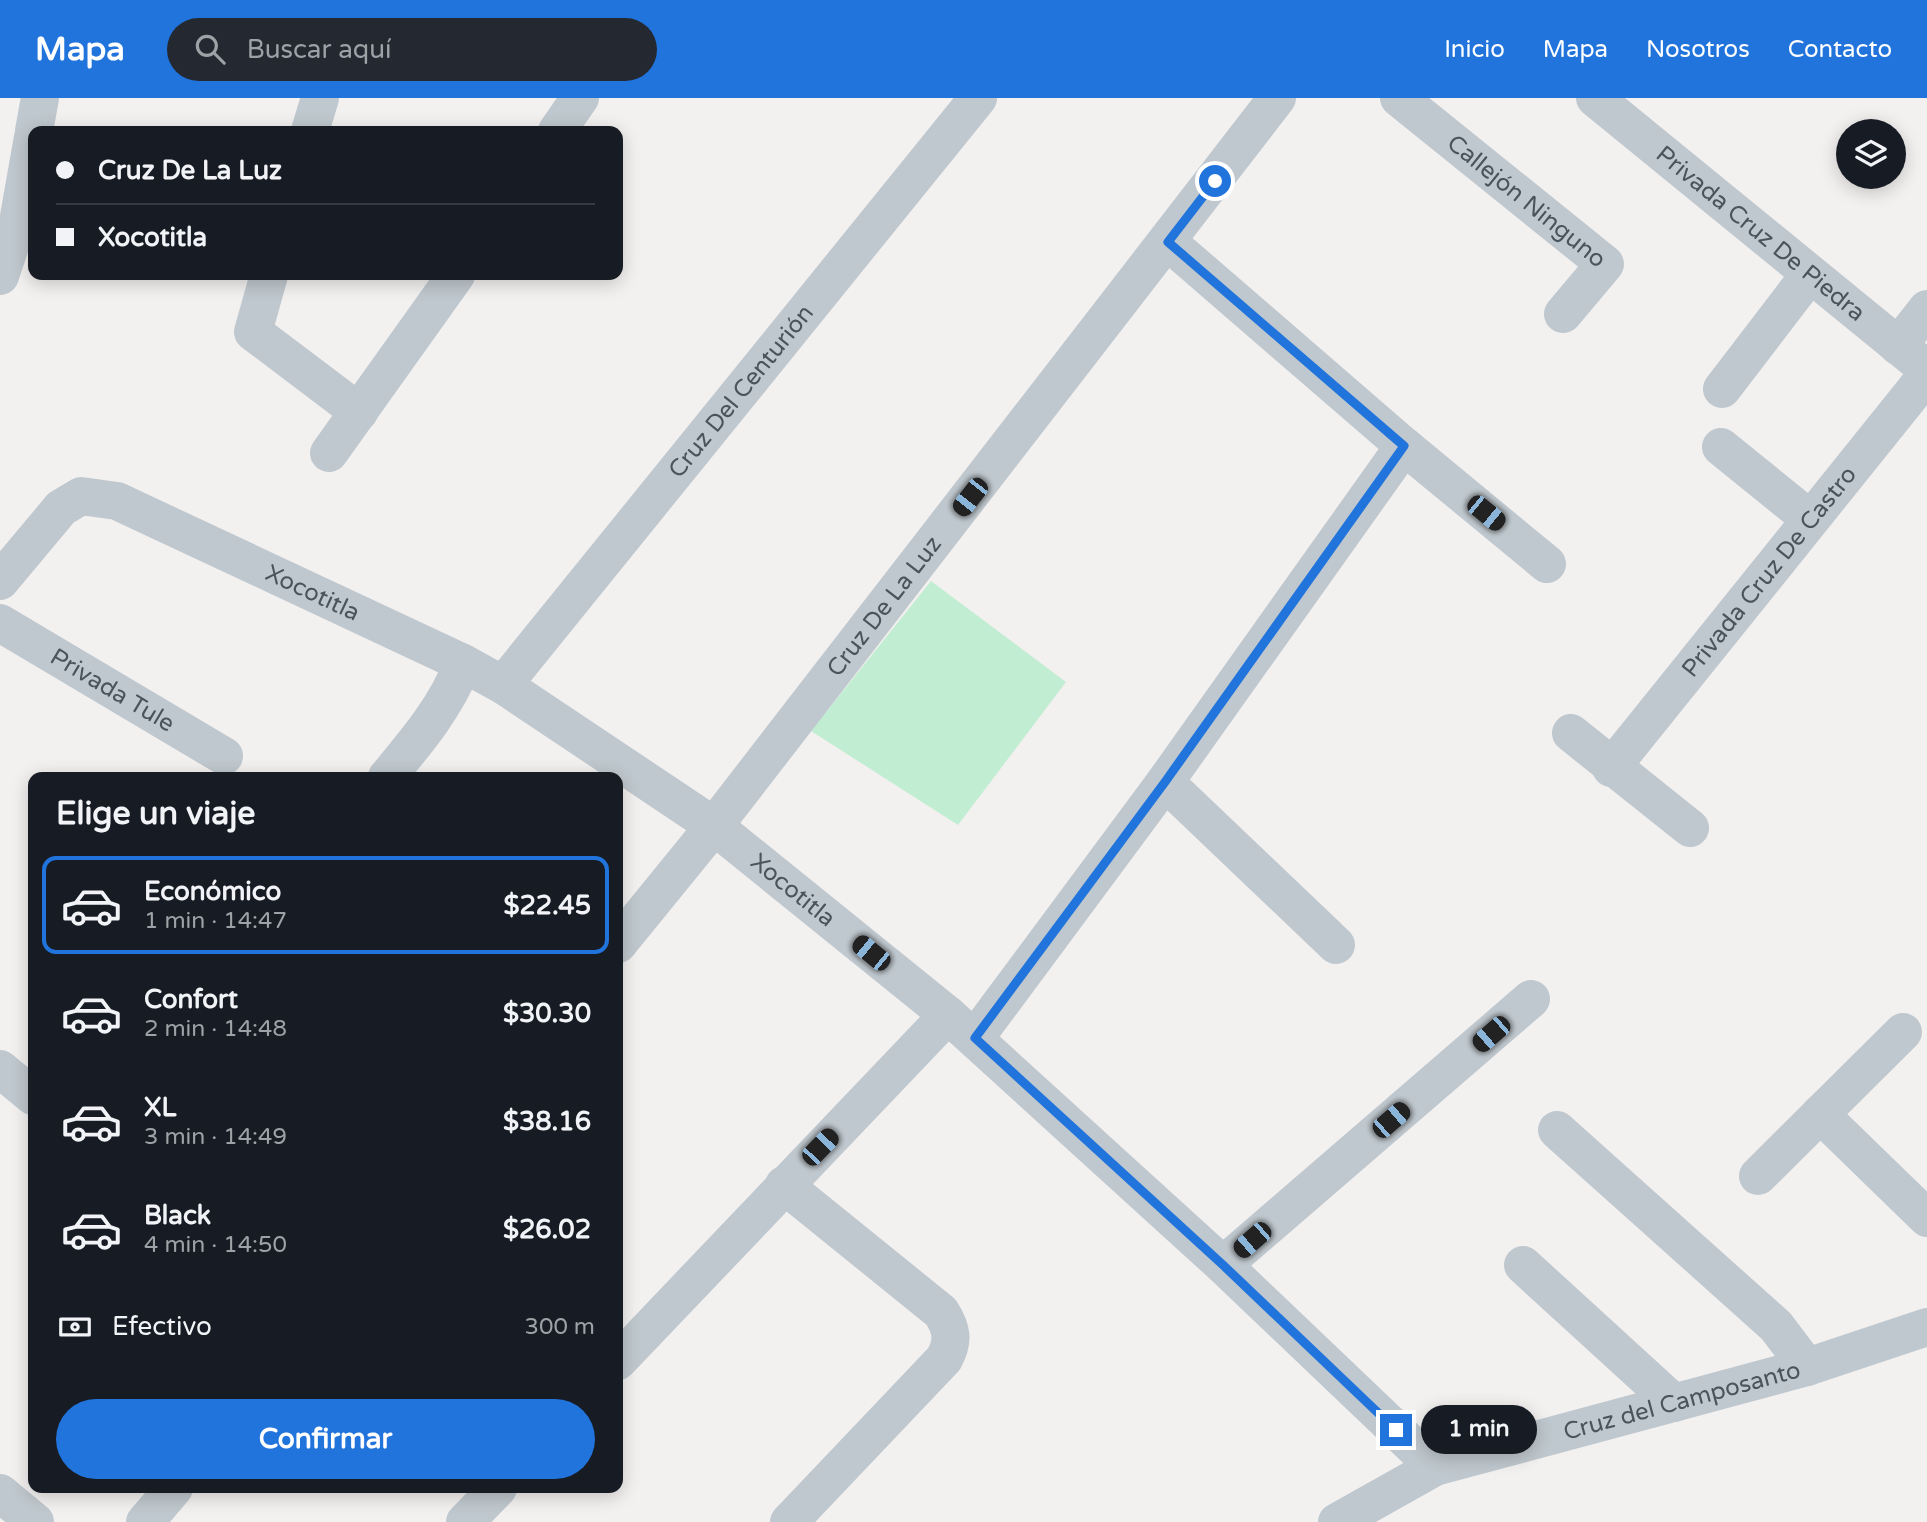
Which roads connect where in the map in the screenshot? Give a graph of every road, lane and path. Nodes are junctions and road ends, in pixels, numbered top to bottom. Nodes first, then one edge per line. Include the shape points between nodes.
1 (40, 98) edge
2 (320, 98) edge
3 (580, 98) edge
4 (978, 98) edge
5 (1277, 98) edge
6 (1399, 98) edge
7 (1595, 98) edge
8 (35, 126) edge
9 (312, 126) edge
10 (560, 126) edge
11 (28, 165) edge
12 (1168, 242) junction
13 (1810, 274) junction
14 (0, 276) edge
15 (268, 280) edge
16 (452, 280) edge
17 (1927, 309) edge
18 (1563, 314) dead end
19 (1912, 357) edge
20 (1927, 375) edge
21 (1722, 389) dead end
22 (359, 412) junction
23 (1404, 446) junction
24 (1721, 447) dead end
25 (329, 453) dead end
26 (1811, 519) junction
27 (1547, 564) dead end
28 (0, 582) edge
29 (0, 623) edge
30 (463, 663) junction
31 (503, 685) junction
32 (1570, 733) dead end
33 (224, 756) dead end
34 (1611, 768) junction
35 (391, 772) edge
36 (1165, 782) junction
37 (714, 826) junction
38 (1690, 828) dead end
39 (623, 938) edge
40 (1336, 945) dead end
41 (1531, 999) dead end
42 (961, 1027) junction
43 (1903, 1032) dead end
44 (0, 1069) edge
45 (28, 1092) edge
46 (1820, 1114) junction
47 (1557, 1130) dead end
48 (1758, 1176) dead end
49 (784, 1185) junction
50 (1927, 1218) edge
51 (1223, 1265) junction
52 (1523, 1265) dead end
53 (1927, 1327) edge
54 (623, 1356) edge
55 (1807, 1367) junction
56 (1674, 1404) junction
57 (1434, 1467) junction
58 (0, 1493) edge
59 (170, 1493) edge
60 (493, 1493) edge
61 (35, 1522) edge
62 (145, 1522) edge
63 (465, 1522) edge
64 (789, 1522) edge
65 (1337, 1522) edge

1 - 8 street
2 - 9 street
3 - 10 street
4 - 31 street, Cruz Del Centurión
5 - 12 street, Cruz De La Luz
6 - 18 street, Callejón Ninguno via 1605,264
7 - 13 street, Privada Cruz De Piedra
11 - 14 street via 18,222
12 - 23 street
12 - 37 street, Cruz De La Luz
13 - 19 street, Privada Cruz De Piedra
13 - 21 street
15 - 22 street via 253,332
16 - 22 street
17 - 19 street
20 - 26 street, Privada Cruz De Castro
22 - 25 street
23 - 27 street
23 - 36 street
24 - 26 street
26 - 34 street, Privada Cruz De Castro
28 - 30 street, Xocotitla via 61,508 81,496 117,501
29 - 33 street, Privada Tule
30 - 31 street, Xocotitla
30 - 35 street via 430,726
31 - 37 street, Xocotitla
32 - 34 street
34 - 38 street
36 - 40 street
36 - 42 street
37 - 39 street, Cruz De La Luz
37 - 42 street, Xocotitla
41 - 51 street
42 - 49 street
42 - 51 street, Xocotitla
43 - 46 street
44 - 45 street
46 - 48 street
46 - 50 street
47 - 55 street via 1776,1326
49 - 54 street
49 - 64 street via 941,1312 950,1327 951,1345 944,1359
51 - 57 street, Xocotitla
52 - 56 street
53 - 55 street, Cruz del Camposanto
55 - 56 street, Cruz del Camposanto
56 - 57 street, Cruz del Camposanto
57 - 65 street, Cruz del Camposanto
58 - 61 street
59 - 62 street
60 - 63 street

